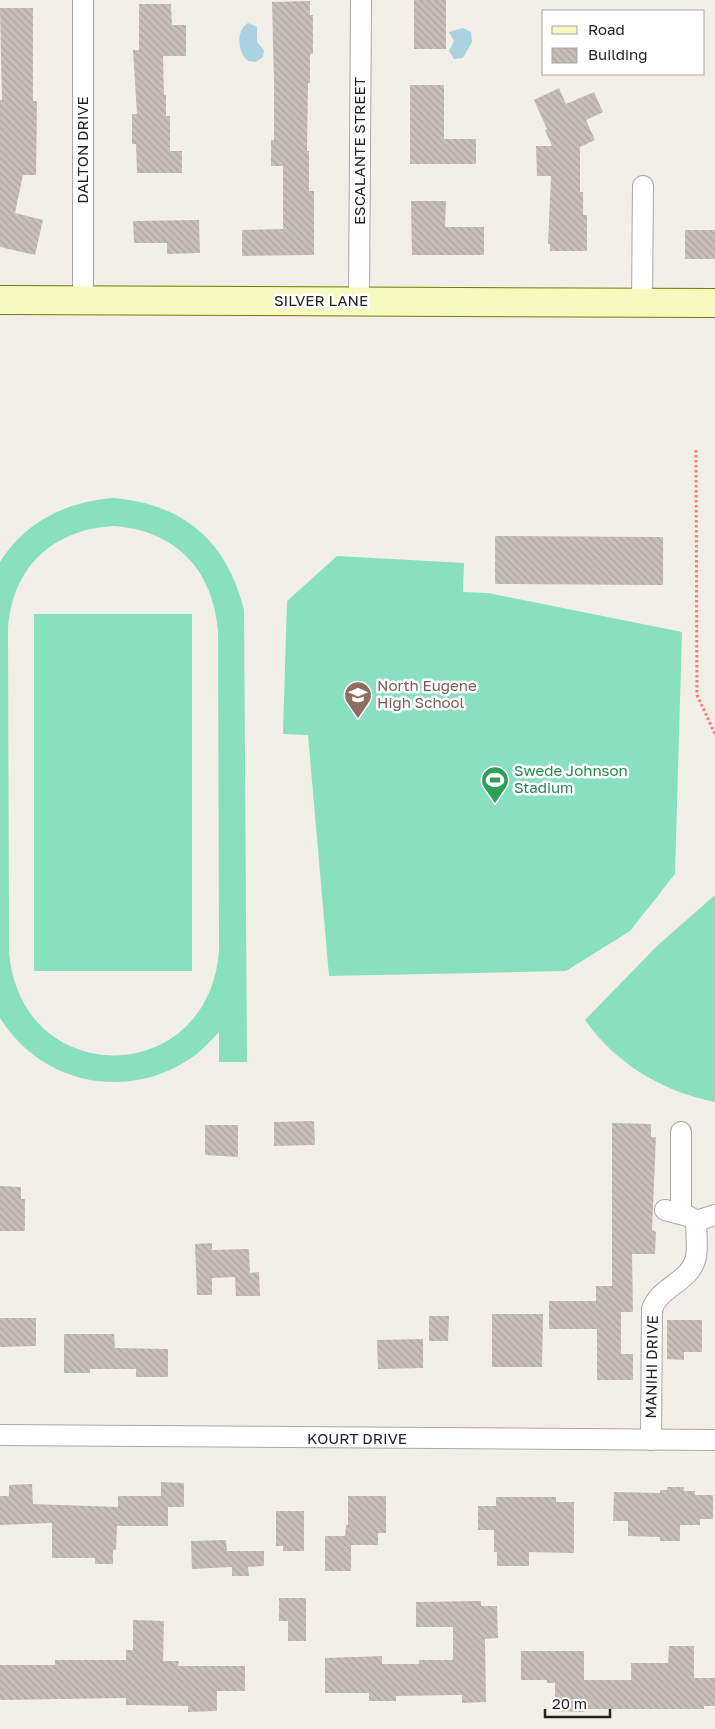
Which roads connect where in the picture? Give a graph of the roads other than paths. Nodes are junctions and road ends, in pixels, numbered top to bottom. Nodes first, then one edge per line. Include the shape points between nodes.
1 (82, 0) edge
2 (361, 0) edge
3 (643, 186) dead end
4 (0, 300) edge
5 (83, 301) junction
6 (359, 302) junction
7 (642, 303) junction
8 (715, 303) edge
9 (681, 1132) dead end
10 (689, 1215) edge
11 (0, 1436) edge
12 (651, 1440) junction
13 (715, 1440) edge

1 - 5 street, DALTON DRIVE
2 - 6 street, ESCALANTE STREET
3 - 7 street
4 - 5 street, SILVER LANE
5 - 6 street, SILVER LANE
6 - 7 street, SILVER LANE
7 - 8 street, SILVER LANE
9 - 10 street, MANIHI DRIVE
10 - 12 street, MANIHI DRIVE via 696,1257 683,1278 658,1297 652,1309
11 - 12 street, KOURT DRIVE
12 - 13 street, KOURT DRIVE

